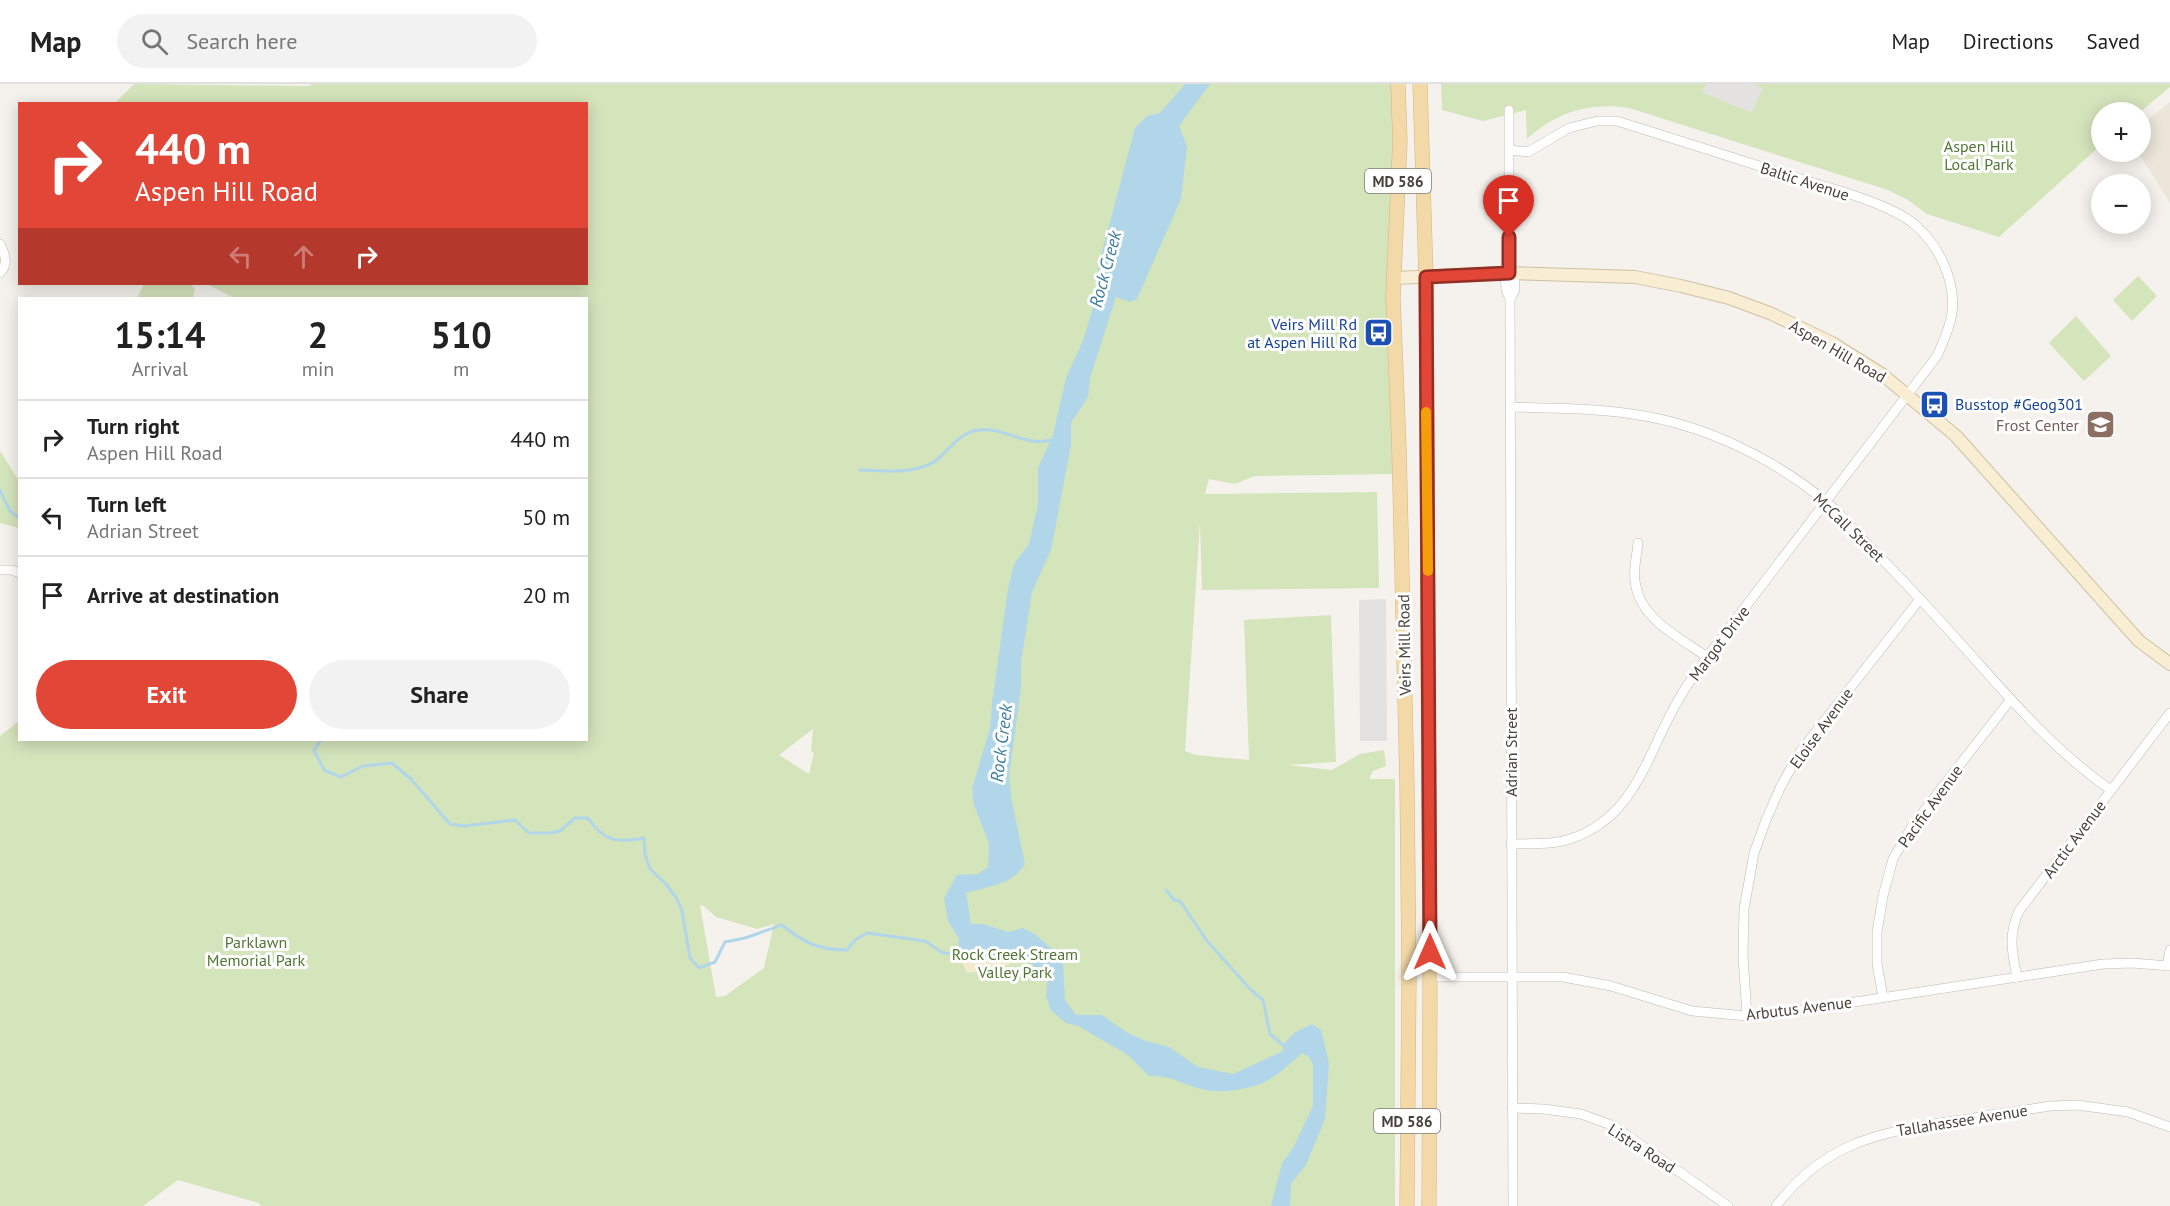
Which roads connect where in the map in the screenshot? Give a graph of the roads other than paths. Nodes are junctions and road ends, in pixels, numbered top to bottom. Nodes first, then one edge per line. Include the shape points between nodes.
1 (1398, 84) edge
2 (1420, 84) edge
3 (1509, 110) dead end
4 (1510, 150) junction
5 (0, 244) edge
6 (0, 273) edge
7 (1510, 273) junction
8 (1426, 277) junction
9 (1394, 278) junction
10 (1908, 395) junction
11 (1510, 407) junction
12 (1827, 502) junction
13 (1638, 543) dead end
14 (0, 570) edge
15 (18, 572) edge
16 (1920, 598) junction
17 (1707, 657) junction
18 (2170, 664) edge
19 (2011, 699) junction
20 (2170, 713) edge
21 (2111, 790) junction
22 (1512, 844) junction
23 (2170, 950) edge
24 (2169, 966) edge
25 (1430, 976) junction
26 (1512, 976) junction
27 (2017, 977) junction
28 (1883, 997) junction
29 (1747, 1016) junction
30 (1408, 1036) junction
31 (1430, 1037) junction
32 (1512, 1108) junction
33 (2170, 1127) edge
34 (1407, 1206) edge
35 (1429, 1206) edge
36 (1513, 1206) edge
37 (1728, 1206) edge
38 (1776, 1206) edge

1 - 9 main road, Veirs Mill Road / MD 586 via 1400,141
2 - 8 main road, Veirs Mill Road / MD 586
3 - 4 street, Adrian Street
4 - 7 street, Adrian Street
4 - 10 street, Baltic Avenue via 1528,152 1569,128 1617,121 1835,190 1914,224 1939,253 1952,288 1952,313 1937,356
5 - 6 street via 6,257
7 - 8 street, Aspen Hill Road
7 - 10 street, Aspen Hill Road via 1635,277 1729,298 1832,343
7 - 11 street, Adrian Street via 1515,290 1510,299
8 - 9 street, Aspen Hill Road
8 - 25 main road, Veirs Mill Road / MD 586
9 - 30 main road, Veirs Mill Road / MD 586 via 1407,773
10 - 12 street, Margot Drive
10 - 18 street, Aspen Hill Road via 1956,436 2139,641
11 - 12 street, McCall Street via 1600,410 1680,424 1758,456
11 - 22 street, Adrian Street
12 - 16 street, McCall Street
12 - 17 street, Margot Drive
13 - 17 street via 1634,580 1642,606
14 - 15 street
16 - 19 street, McCall Street
16 - 29 street, Eloise Avenue via 1800,752 1766,820 1754,853 1744,909
17 - 22 street, Margot Drive via 1678,699 1634,789 1617,811 1572,838 1555,843
19 - 21 street, McCall Street via 2056,747
19 - 28 street, Pacific Avenue via 1913,825 1893,859 1877,932
20 - 21 street, Arctic Avenue
21 - 27 street, Arctic Avenue via 2019,911 2011,944
22 - 26 street, Adrian Street
23 - 24 street
24 - 27 street, Arbutus Avenue via 2103,964
25 - 26 street, Arbutus Avenue
25 - 31 main road, Veirs Mill Road / MD 586
26 - 29 street, Arbutus Avenue via 1563,977 1611,986 1692,1011
26 - 32 street, Adrian Street
27 - 28 street, Arbutus Avenue
28 - 29 street, Arbutus Avenue
30 - 31 main road
30 - 34 main road, Veirs Mill Road / MD 586
31 - 35 main road, Veirs Mill Road / MD 586
32 - 36 street, Adrian Street
32 - 37 street, Listra Road via 1581,1114 1614,1126
33 - 38 street, Tallahassee Avenue via 2128,1112 2077,1105 1890,1131 1834,1153 1790,1188

